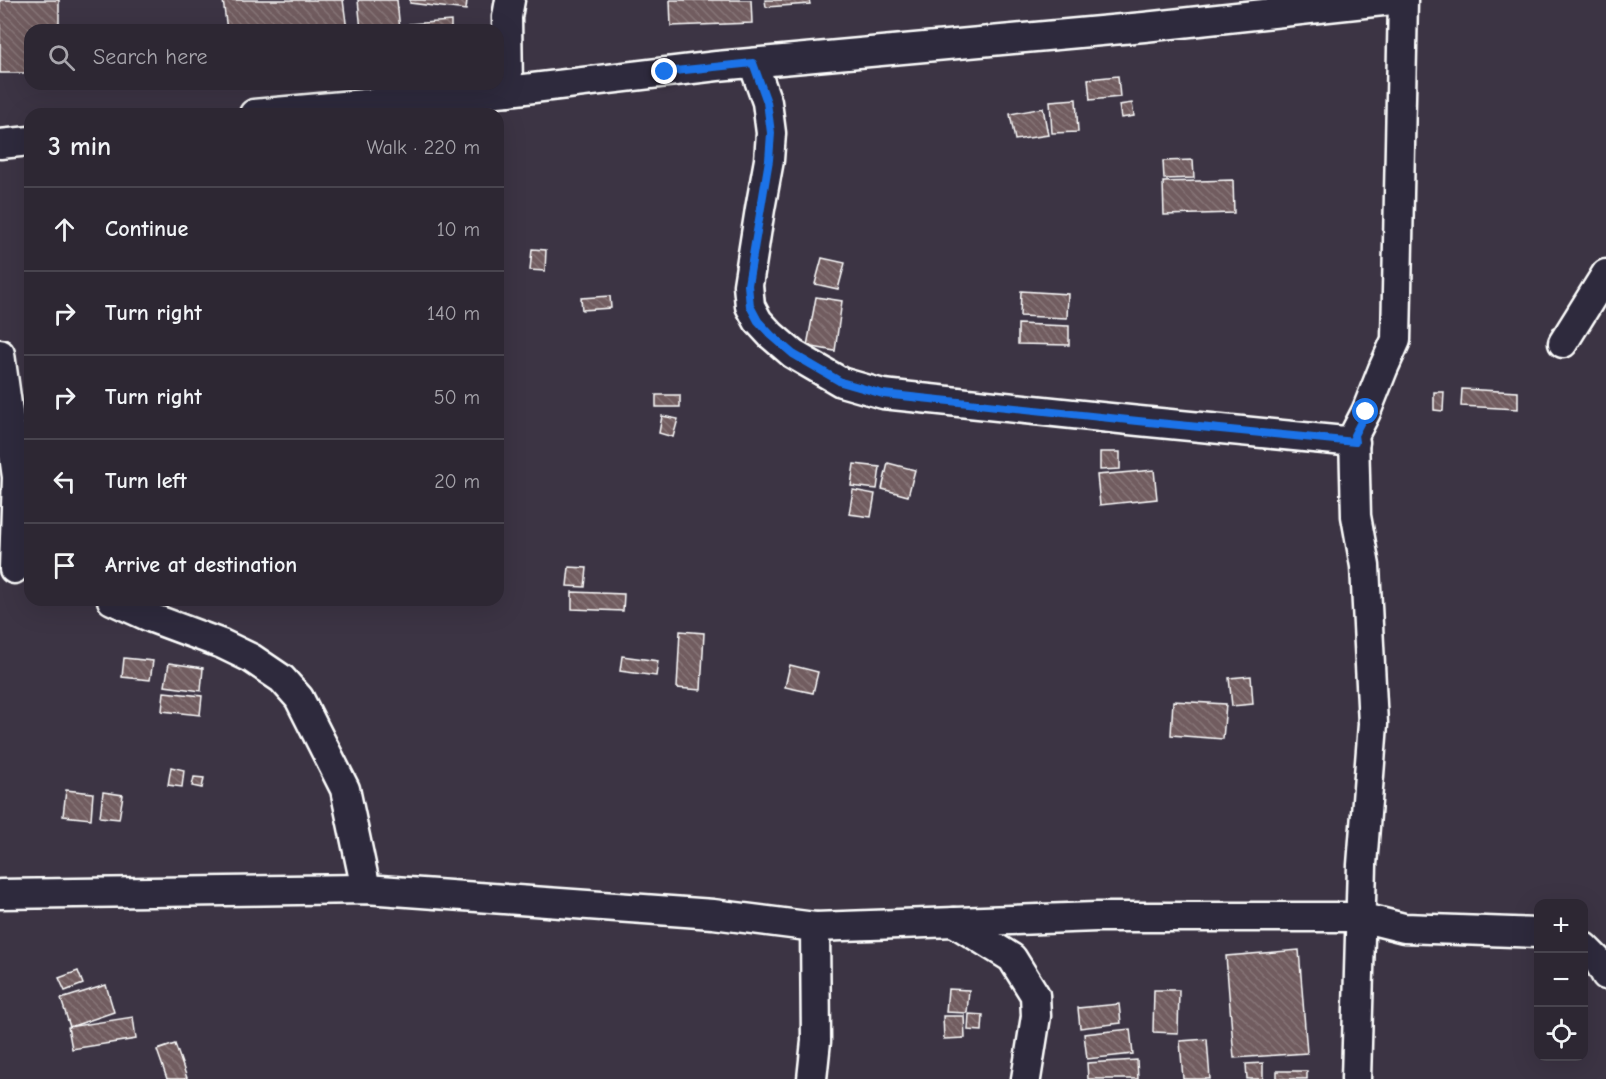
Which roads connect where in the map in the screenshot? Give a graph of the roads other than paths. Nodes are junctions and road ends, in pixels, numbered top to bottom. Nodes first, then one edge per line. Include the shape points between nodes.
1 (510, 0) edge
2 (1392, 0) edge
3 (1403, 0) edge
4 (753, 63) junction
5 (508, 91) junction
6 (320, 108) edge
7 (24, 142) edge
8 (0, 144) edge
9 (1606, 274) edge
10 (1563, 343) dead end
11 (0, 354) edge
12 (1355, 442) junction
13 (15, 571) edge
14 (126, 606) edge
15 (366, 890) junction
16 (0, 894) edge
17 (1360, 917) junction
18 (954, 922) junction
19 (815, 927) junction
20 (1534, 933) edge
21 (1588, 950) edge
22 (1606, 975) edge
23 (812, 1079) edge
24 (1026, 1079) edge
25 (1356, 1079) edge

1 - 5 street
2 - 4 street
3 - 12 street via 1396,339 1354,435
4 - 5 street
4 - 12 street via 767,102 771,133 748,285 750,306 758,321 793,354 841,382 883,394
5 - 6 street
7 - 8 street
9 - 10 street
11 - 13 street via 17,477
12 - 17 street via 1356,516 1365,566 1373,724
14 - 15 street via 251,658 282,679 299,698 345,789
15 - 16 street
15 - 19 street via 713,914
17 - 18 street via 1097,917
17 - 20 street via 1404,928
17 - 25 street
18 - 19 street
18 - 24 street via 1012,958 1035,995 1036,1016
19 - 23 street via 816,1041
21 - 22 street

